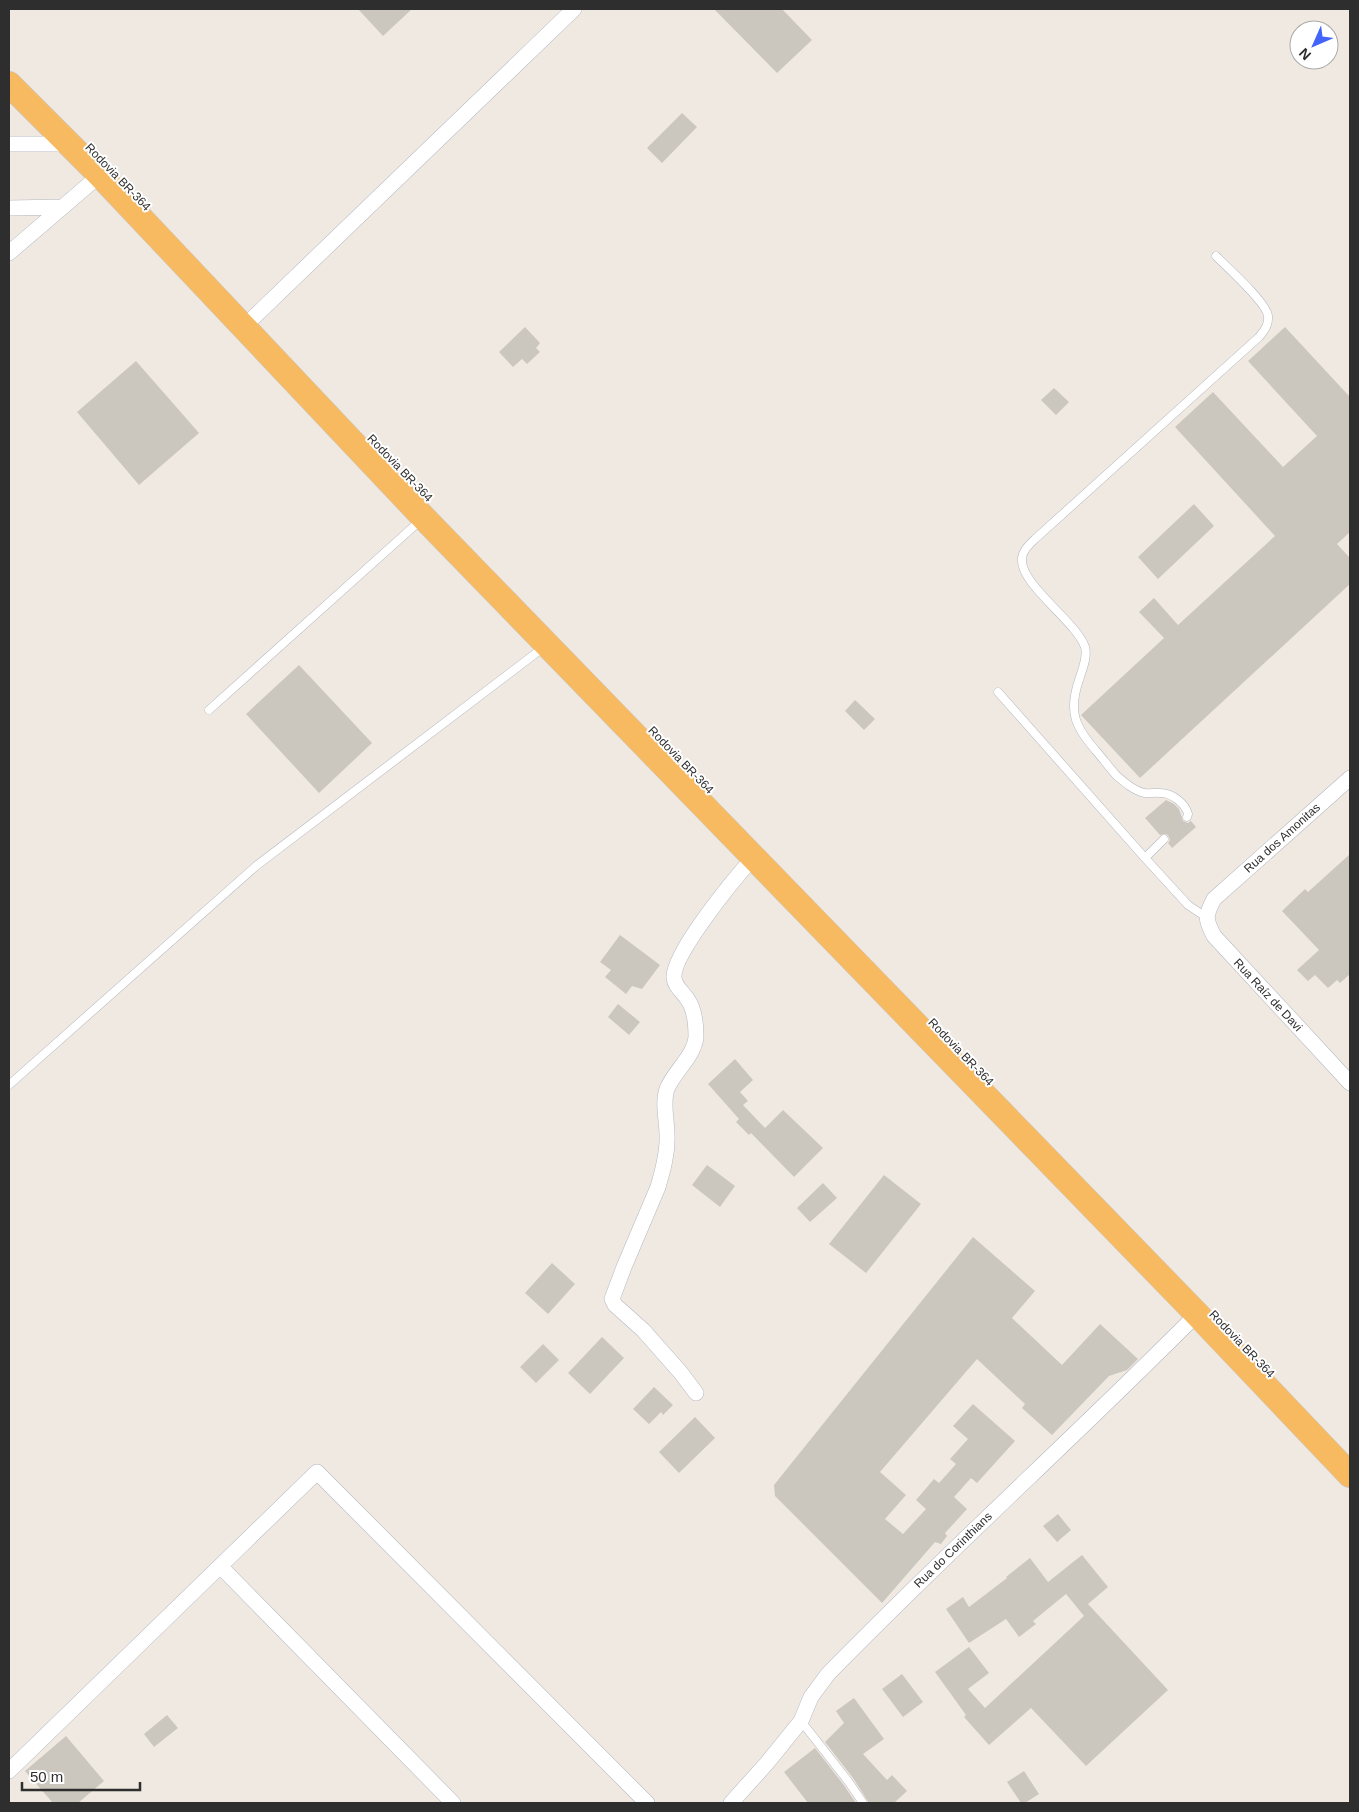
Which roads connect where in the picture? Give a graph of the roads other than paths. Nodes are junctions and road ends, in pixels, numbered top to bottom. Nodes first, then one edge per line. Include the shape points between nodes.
1 (574, 9) edge
2 (9, 66) edge
3 (9, 84) edge
4 (9, 144) edge
5 (68, 144) junction
6 (100, 175) junction
7 (63, 207) junction
8 (9, 208) edge
9 (9, 253) edge
10 (1216, 256) dead end
11 (254, 317) junction
12 (424, 518) junction
13 (547, 645) junction
14 (998, 692) dead end
15 (209, 710) dead end
16 (1350, 778) edge
17 (1187, 817) dead end
18 (1164, 839) dead end
19 (753, 858) junction
20 (1145, 858) junction
21 (1206, 916) junction
22 (1350, 1083) edge
23 (9, 1085) edge
24 (1196, 1314) junction
25 (696, 1393) dead end
26 (1350, 1456) edge
27 (1350, 1475) edge
28 (220, 1566) junction
29 (801, 1721) junction
30 (9, 1771) edge
31 (453, 1803) edge
32 (647, 1803) edge
33 (731, 1803) edge
34 (863, 1803) edge

1 - 11 street
2 - 11 highway, Rodovia BR-364
3 - 5 highway
4 - 5 street
5 - 6 highway
6 - 7 street
6 - 12 highway
7 - 8 street
7 - 9 street
10 - 17 lane via 1263,305 1268,315 1266,328 1025,549 1022,558 1033,584 1085,647 1085,664 1074,694 1073,713 1078,728 1117,776 1144,793 1169,794 1188,811
11 - 26 highway, Rodovia BR-364
12 - 13 highway
12 - 15 lane
13 - 19 highway
13 - 23 lane via 256,866
14 - 20 lane
16 - 21 street, Rua dos Amonitas via 1214,899
18 - 20 lane
19 - 24 highway
19 - 25 street via 728,886 686,946 676,967 676,984 693,1013 694,1046 666,1092 667,1148 662,1174 612,1298
20 - 21 lane via 1188,906
21 - 22 street, Rua Raíz de Davi via 1214,936
24 - 27 highway
24 - 29 street, Rua do Corinthians via 1134,1378 858,1643 818,1687
28 - 30 street
28 - 31 street
28 - 32 street via 317,1472
29 - 33 street, Rua do Corinthians
29 - 34 lane

